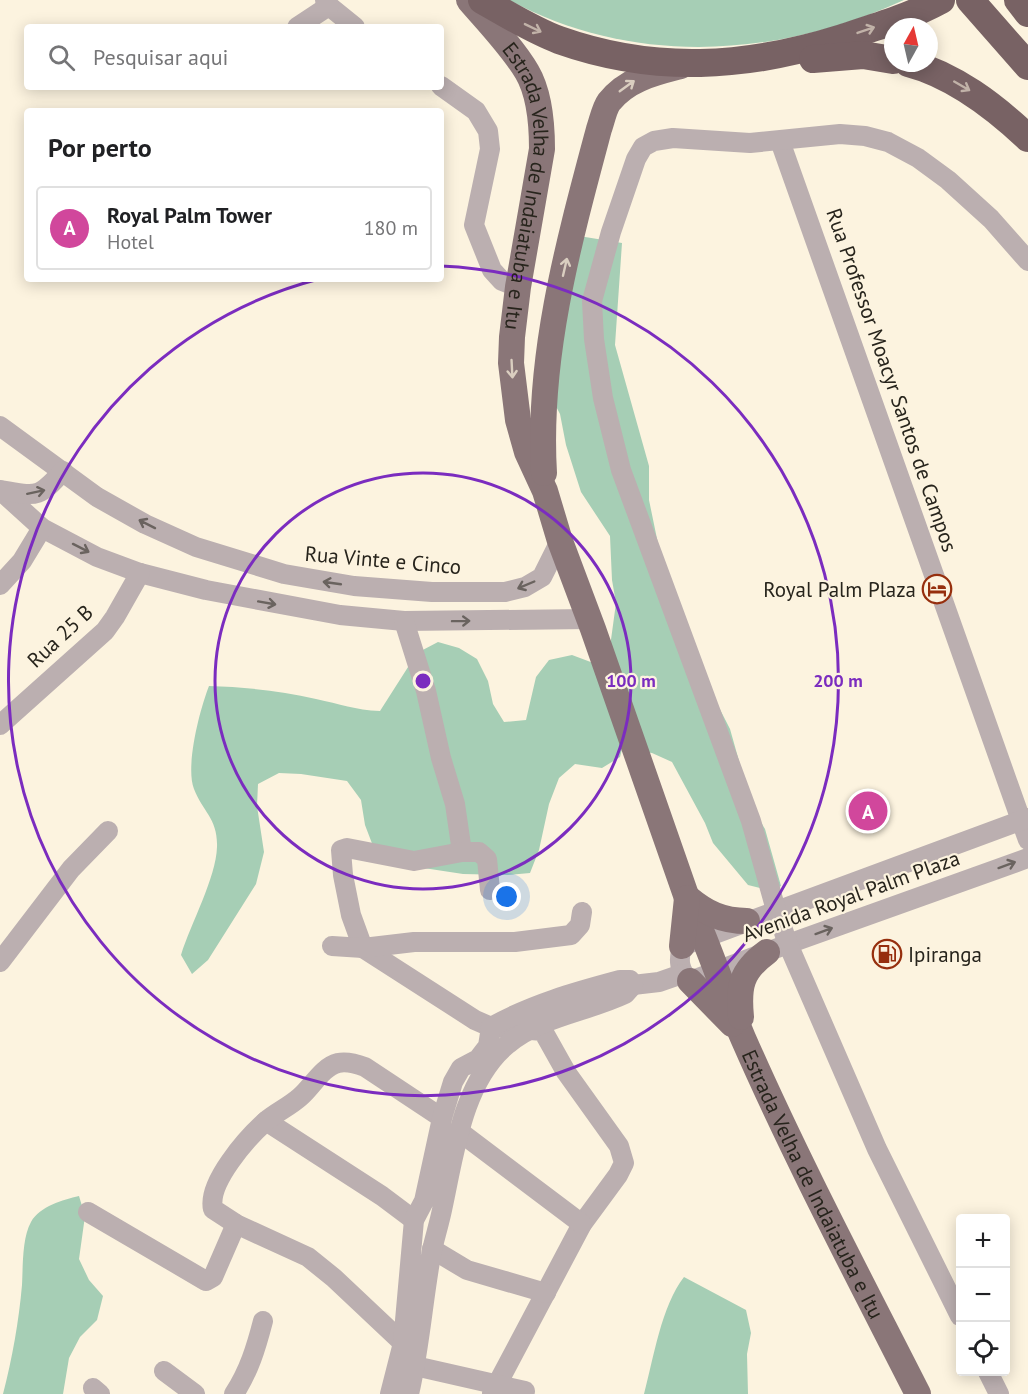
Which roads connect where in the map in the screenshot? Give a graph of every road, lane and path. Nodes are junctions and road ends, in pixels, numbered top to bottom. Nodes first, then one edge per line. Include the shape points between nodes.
1 (468, 0) edge
2 (482, 0) edge
3 (941, 0) edge
4 (970, 0) edge
5 (997, 0) edge
6 (1018, 0) edge
7 (327, 3) edge
8 (1028, 13) edge
9 (301, 24) edge
10 (352, 24) edge
11 (1028, 40) edge
12 (884, 58) edge
13 (742, 60) junction
14 (686, 64) junction
15 (1028, 66) edge
16 (929, 72) edge
17 (444, 88) edge
18 (1028, 138) edge
19 (780, 141) junction
20 (1028, 261) edge
21 (517, 297) junction
22 (554, 322) junction
23 (0, 426) edge
24 (63, 471) junction
25 (0, 490) edge
26 (545, 491) junction
27 (42, 528) junction
28 (560, 541) junction
29 (140, 573) junction
30 (0, 585) edge
31 (589, 619) junction
32 (404, 621) junction
33 (0, 725) edge
34 (1024, 819) edge
35 (108, 831) dead end
36 (1028, 840) edge
37 (462, 852) junction
38 (1028, 858) edge
39 (490, 890) dead end
40 (687, 898) junction
41 (776, 910) junction
42 (582, 912) dead end
43 (747, 921) junction
44 (693, 941) junction
45 (332, 946) dead end
46 (363, 948) junction
47 (777, 948) junction
48 (0, 962) edge
49 (718, 971) junction
50 (686, 978) junction
51 (633, 985) junction
52 (491, 1026) junction
53 (528, 1030) junction
54 (742, 1035) junction
55 (442, 1118) junction
56 (266, 1121) junction
57 (460, 1132) junction
58 (88, 1212) dead end
59 (414, 1220) junction
60 (236, 1224) junction
61 (582, 1224) junction
62 (432, 1249) junction
63 (546, 1293) junction
64 (956, 1308) edge
65 (263, 1321) dead end
66 (403, 1343) junction
67 (416, 1366) junction
68 (164, 1371) dead end
69 (990, 1376) edge
70 (495, 1389) edge
71 (525, 1391) dead end
72 (195, 1394) edge
73 (234, 1394) edge
74 (390, 1394) edge
75 (408, 1394) edge
76 (918, 1394) edge
77 (999, 1394) edge

1 - 21 main road, Estrada Velha de Indaiatuba e Itu via 527,72 542,125 542,149
2 -> 14 highway via 558,39 640,60
13 -> 3 highway via 833,41
4 - 15 highway
5 - 11 highway
6 - 8 highway
7 - 9 street
7 - 10 street
12 - 13 highway via 863,55
13 - 14 highway
22 -> 14 main road, Estrada Velha de Indaiatuba e Itu via 583,189 608,103 627,84
16 -> 18 highway via 962,86
17 - 21 street via 476,111 488,131 490,149 474,225 492,270
19 - 20 street via 840,134 888,142 948,180 991,219
19 - 34 street, Rua Professor Moacyr Santos de Campos
19 - 41 street via 673,138 643,147 611,232 592,301 603,398 621,470 751,821
21 - 22 main road via 544,308
21 -> 26 main road, Estrada Velha de Indaiatuba e Itu via 512,363 518,420
22 - 26 main road, Estrada Velha de Indaiatuba e Itu via 542,442
23 - 24 street, Rua Vinte e Cinco
25 -> 24 street via 40,493
28 -> 24 street, Rua Vinte e Cinco via 542,577 505,592 432,592 321,581 196,547 97,497
25 - 27 street
26 - 28 main road, Estrada Velha de Indaiatuba e Itu
27 -> 29 street via 97,557
27 - 30 street via 22,561
28 - 31 main road, Estrada Velha de Indaiatuba e Itu
29 -> 32 street via 260,601
29 - 33 street, Rua 25 B via 105,631
32 -> 31 street
31 - 40 main road, Estrada Velha de Indaiatuba e Itu
32 - 37 street via 455,804
34 - 36 street, Rua Professor Moacyr Santos de Campos
34 - 41 street, Avenida Royal Palm Plaza
35 - 48 street via 71,869
37 - 39 street via 479,852 487,859
37 - 46 street via 414,861 347,848 340,850 351,915
47 -> 38 street, Avenida Royal Palm Plaza
40 - 43 main road via 719,918
40 - 44 main road
41 - 43 street, Avenida Royal Palm Plaza
41 - 47 street
42 - 46 street via 580,926 571,935 515,942 414,942
43 - 44 street, Avenida Royal Palm Plaza
44 - 49 main road, Estrada Velha de Indaiatuba e Itu
44 - 50 street via 679,962
45 - 46 street
46 - 52 street via 475,1020
47 - 49 street, Avenida Royal Palm Plaza
47 - 54 main road via 753,964 741,980
47 - 64 street
49 - 50 street, Avenida Royal Palm Plaza
49 - 54 main road, Estrada Velha de Indaiatuba e Itu
50 - 51 street, Avenida Royal Palm Plaza
50 - 54 main road
51 - 52 street via 626,979 558,997
51 - 53 street via 615,999
52 - 53 street
52 - 55 street via 488,1046 478,1059 461,1068 453,1082
53 - 57 street via 500,1052 480,1076
53 - 61 street via 543,1031 566,1072 619,1146 624,1163
54 - 76 main road, Estrada Velha de Indaiatuba e Itu via 794,1149
55 - 56 street via 365,1067 337,1063
55 - 59 street via 424,1201
56 - 59 street
56 - 60 street via 241,1146 212,1195 213,1209
57 - 61 street
57 - 62 street
58 - 60 street via 206,1281 213,1277
59 - 66 street
60 - 66 street via 308,1257
61 - 63 street
62 - 63 street via 467,1270
62 - 67 street
63 - 70 street
65 - 73 street via 255,1355
66 - 74 street
67 - 70 street
67 - 75 street
68 - 72 street
69 - 77 street
70 - 71 street

